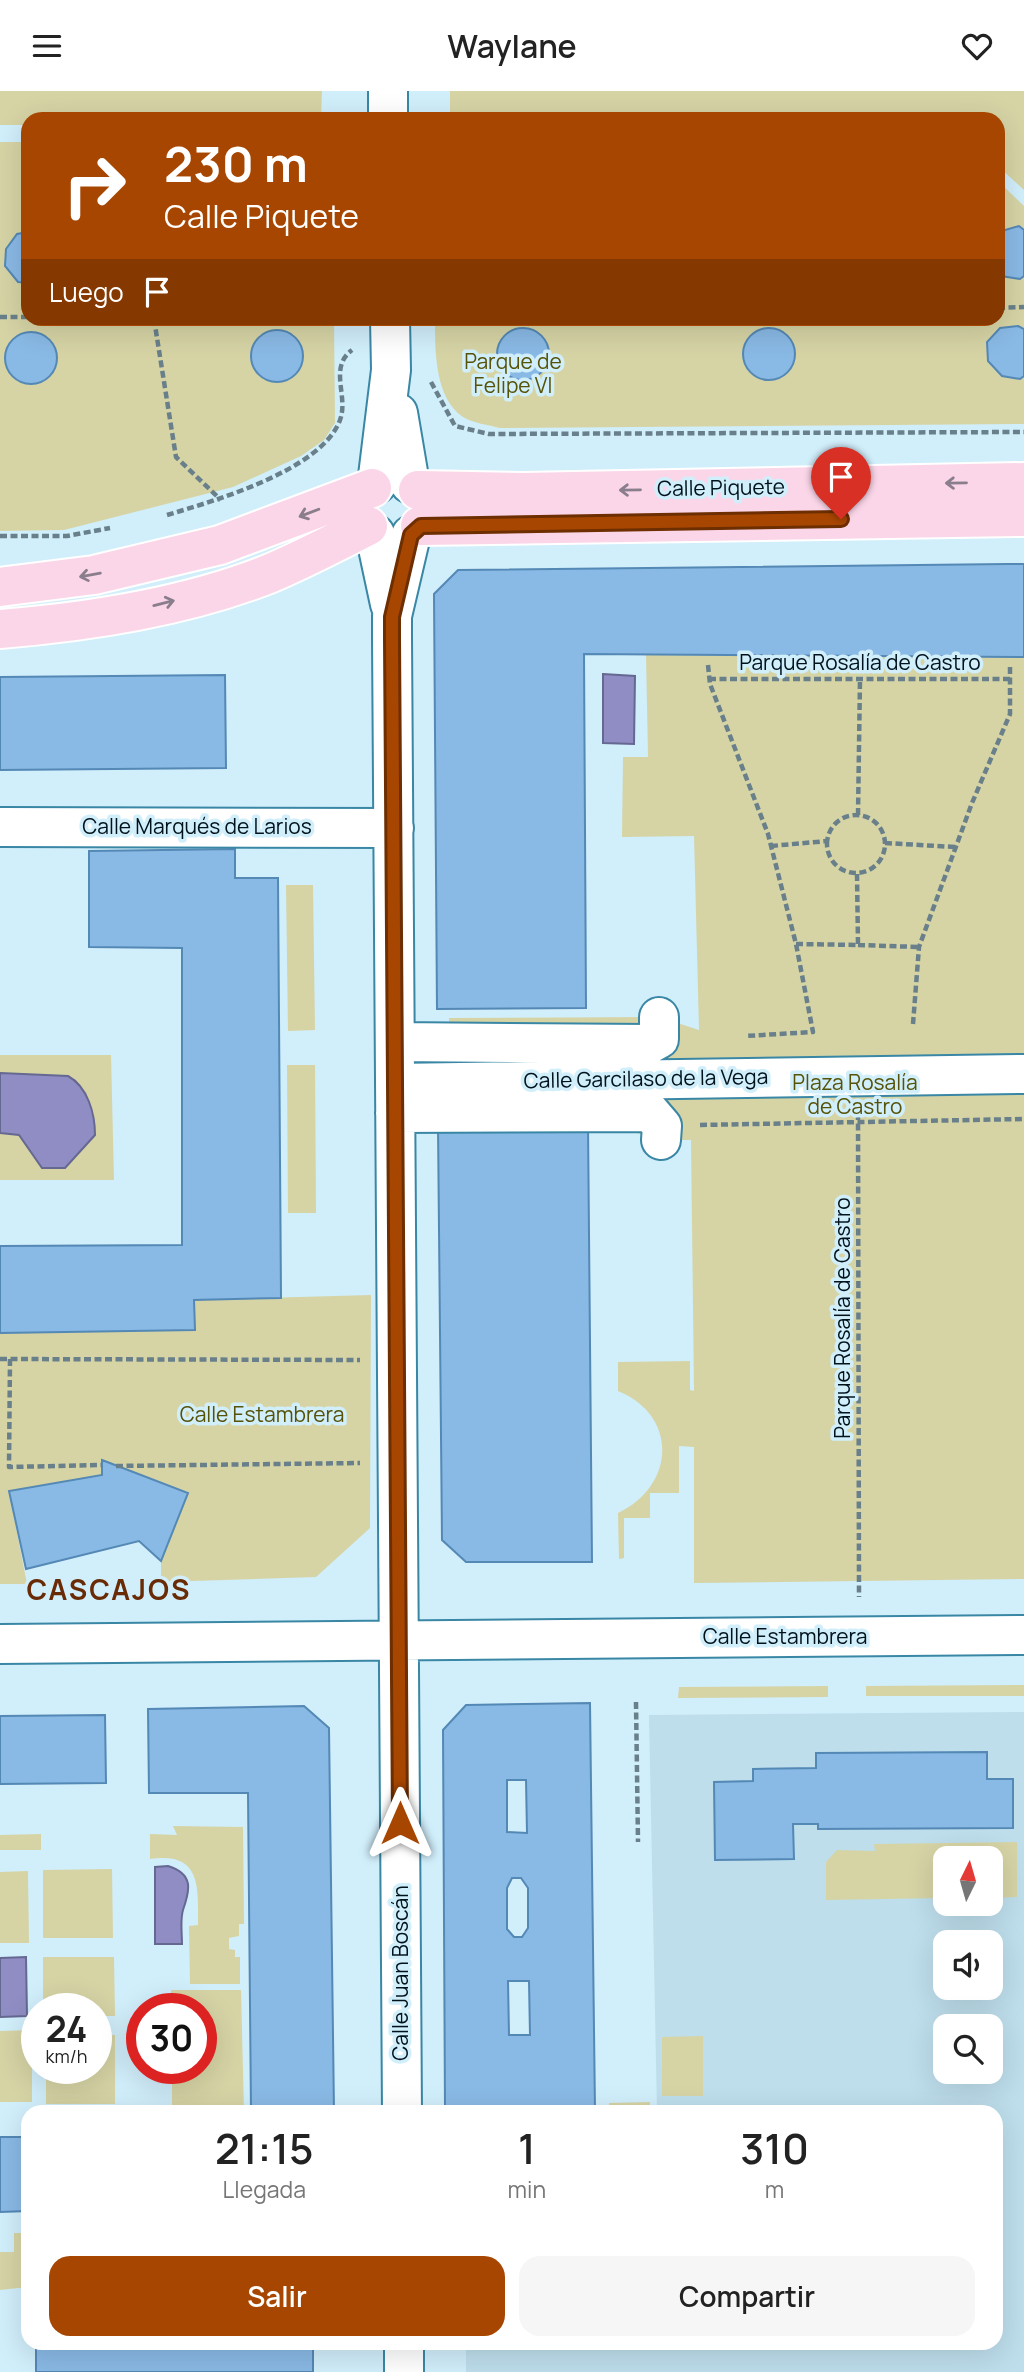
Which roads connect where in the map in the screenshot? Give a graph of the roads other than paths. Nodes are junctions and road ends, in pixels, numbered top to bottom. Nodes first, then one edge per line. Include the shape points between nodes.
1 (388, 91) edge
2 (388, 112) edge
3 (391, 345) edge
4 (1024, 482) edge
5 (394, 508) junction
6 (1024, 517) edge
7 (0, 587) edge
8 (0, 629) edge
9 (0, 827) edge
10 (394, 828) junction
11 (659, 1017) dead end
12 (395, 1042) junction
13 (1024, 1074) edge
14 (395, 1098) junction
15 (661, 1133) road end
16 (1024, 1635) edge
17 (399, 1641) junction
18 (0, 1644) edge
19 (402, 2105) edge
20 (404, 2350) edge
21 (404, 2372) edge

1 - 2 street
3 - 5 street, Calle Juan Boscán
4 -> 5 main road, Calle Piquete via 523,492
5 - 6 main road, Calle Piquete
5 -> 7 main road via 94,575
8 -> 5 main road via 108,617 234,586 272,572
5 - 10 street, Calle Juan Boscán
9 - 10 street, Calle Marqués de Larios
10 - 12 street, Calle Juan Boscán
11 - 12 street, Calle Garcilaso de la Vega via 659,1039 650,1044
12 - 14 street, Calle Juan Boscán
13 - 14 street, Calle Garcilaso de la Vega via 856,1076
14 - 15 street, Calle Garcilaso de la Vega via 650,1112
14 - 17 street, Calle Juan Boscán
16 - 17 street, Calle Estambrera
17 - 18 street, Calle Estambrera
17 - 19 street, Calle Juan Boscán
20 - 21 street

